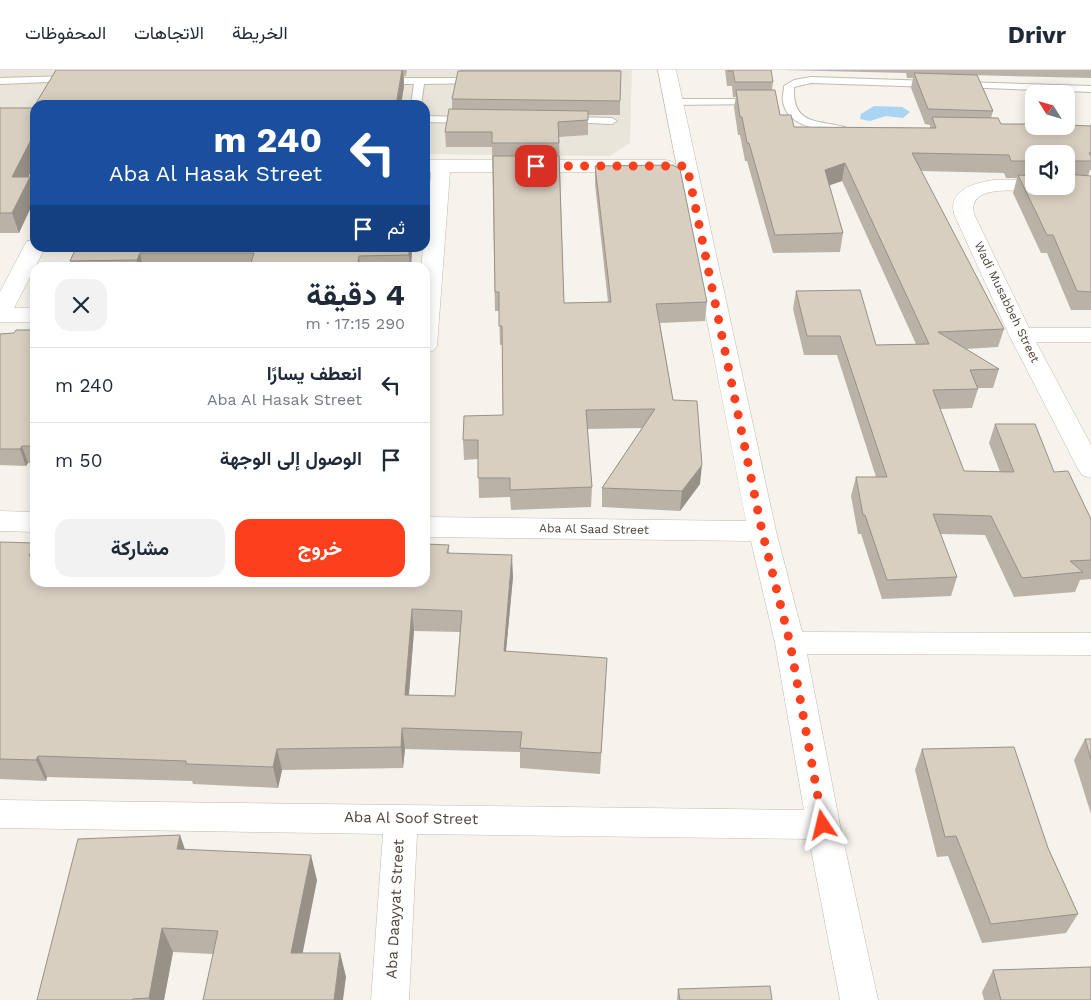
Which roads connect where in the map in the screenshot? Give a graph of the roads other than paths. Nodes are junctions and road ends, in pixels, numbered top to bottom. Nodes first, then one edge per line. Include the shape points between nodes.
1 (667, 70) edge
2 (85, 79) edge
3 (0, 80) edge
4 (370, 81) edge
5 (419, 81) junction
6 (488, 81) edge
7 (1091, 89) edge
8 (417, 100) edge
9 (673, 102) junction
10 (761, 102) edge
11 (430, 119) edge
12 (474, 120) edge
13 (553, 120) edge
14 (612, 121) dead end
15 (856, 129) edge
16 (433, 166) edge
17 (687, 166) junction
18 (1025, 186) edge
19 (430, 232) edge
20 (32, 252) edge
21 (0, 315) edge
22 (30, 315) edge
23 (1022, 335) junction
24 (1091, 335) edge
25 (1091, 469) edge
26 (0, 521) edge
27 (30, 522) edge
28 (430, 527) edge
29 (762, 531) junction
30 (790, 643) junction
31 (1091, 644) edge
32 (0, 814) edge
33 (401, 818) junction
34 (823, 825) junction
35 (390, 1000) edge
36 (859, 1000) edge

1 - 9 street
2 - 3 lane
4 - 5 lane
5 - 6 lane
5 - 8 lane
7 - 15 lane via 804,80 789,86 784,102 796,117 821,127
9 - 10 lane
9 - 17 street
11 - 12 lane
13 - 14 lane
16 - 17 street
16 - 19 street
17 - 29 street
18 - 23 street, Wadi Musabbeh Street via 984,187 969,193 963,202 964,214
20 - 21 street
21 - 22 street
23 - 24 street
23 - 25 street, Wadi Musabbeh Street
26 - 27 street
28 - 29 street, Aba Al Saad Street
29 - 30 street
30 - 31 street
30 - 34 street
32 - 33 street, Aba Al Soof Street
33 - 34 street, Aba Al Soof Street
33 - 35 street, Aba Daayyat Street
34 - 36 street

